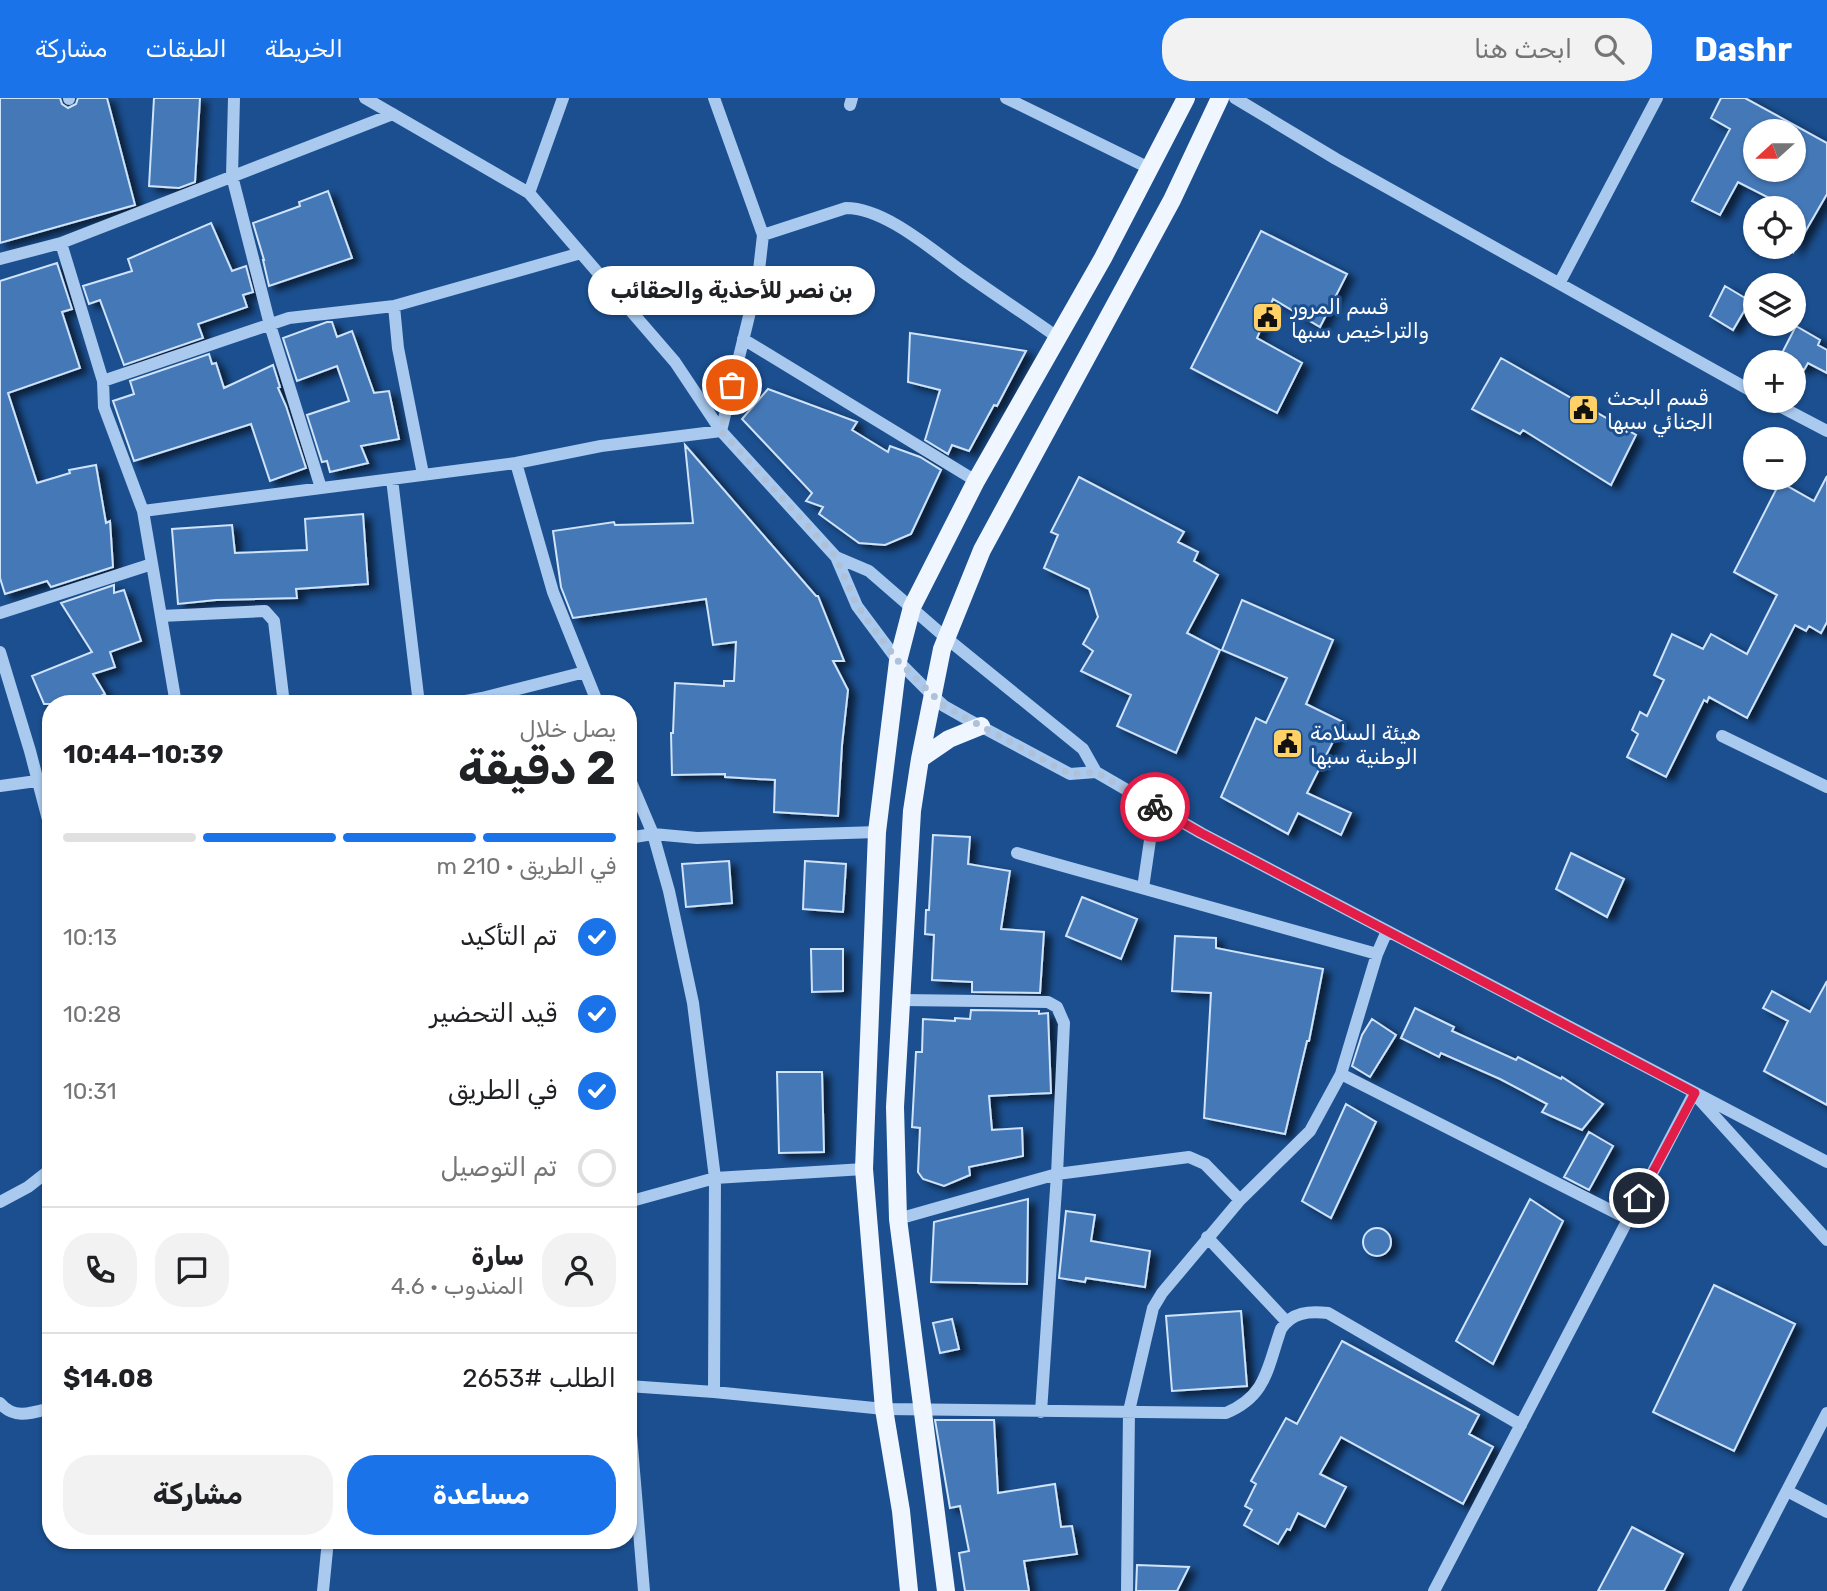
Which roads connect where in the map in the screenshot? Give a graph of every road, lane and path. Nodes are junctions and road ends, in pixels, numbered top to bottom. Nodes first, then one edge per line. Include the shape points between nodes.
1 (234, 98) edge
2 (365, 98) edge
3 (563, 98) edge
4 (714, 98) edge
5 (1006, 98) edge
6 (1185, 98) edge
7 (1220, 98) edge
8 (1235, 98) edge
9 (1657, 98) edge
10 (393, 114) junction
11 (1149, 168) junction
12 (232, 176) junction
13 (529, 193) junction
14 (763, 235) junction
15 (61, 243) junction
16 (581, 253) junction
17 (0, 259) edge
18 (1560, 282) junction
19 (394, 306) junction
20 (270, 325) junction
21 (1057, 337) junction
22 (743, 339) junction
23 (103, 381) junction
24 (1743, 386) edge
25 (1793, 413) edge
26 (721, 431) junction
27 (1827, 431) edge
28 (516, 463) junction
29 (423, 474) junction
30 (392, 479) junction
31 (975, 481) junction
32 (321, 488) junction
33 (143, 511) junction
34 (836, 557) junction
35 (152, 564) junction
36 (912, 607) junction
37 (0, 613) edge
38 (161, 616) junction
39 (945, 637) junction
40 (0, 652) edge
41 (898, 661) junction
42 (585, 672) junction
43 (174, 695) edge
44 (283, 695) edge
45 (418, 695) edge
46 (494, 695) edge
47 (594, 695) edge
48 (932, 695) junction
49 (981, 726) junction
50 (1722, 736) dead end
51 (920, 759) junction
52 (42, 771) edge
53 (1096, 772) junction
54 (42, 780) edge
55 (0, 786) edge
56 (1827, 787) edge
57 (637, 796) edge
58 (1155, 806) junction
59 (877, 832) junction
60 (653, 834) junction
61 (637, 837) edge
62 (1017, 853) dead end
63 (1143, 888) junction
64 (1387, 931) junction
65 (1377, 954) junction
66 (903, 1000) junction
67 (1341, 1074) junction
68 (1695, 1093) junction
69 (1825, 1159) edge
70 (864, 1169) junction
71 (1057, 1174) junction
72 (42, 1176) edge
73 (715, 1178) junction
74 (1240, 1199) junction
75 (637, 1200) edge
76 (0, 1202) edge
77 (898, 1219) junction
78 (1628, 1219) junction
79 (1207, 1237) junction
80 (1827, 1240) edge
81 (1286, 1321) junction
82 (637, 1388) edge
83 (714, 1392) junction
84 (0, 1404) edge
85 (884, 1409) junction
86 (42, 1410) edge
87 (923, 1410) junction
88 (1129, 1411) junction
89 (1041, 1412) junction
90 (1827, 1413) edge
91 (1521, 1425) junction
92 (1787, 1491) junction
93 (637, 1507) edge
94 (1827, 1512) edge
95 (327, 1549) edge
96 (323, 1591) edge
97 (644, 1591) edge
98 (909, 1591) edge
99 (946, 1591) edge
100 (1127, 1591) edge
101 (1434, 1591) edge
102 (1735, 1591) edge

1 - 12 street
2 - 10 street
3 - 13 street
4 - 14 street
5 - 11 street
6 - 11 main road
7 - 39 main road via 1172,200 982,550
8 - 18 street
9 - 18 street
10 - 12 street
10 - 13 street
11 - 21 main road
12 - 15 street
12 - 20 street
13 - 16 street
14 - 21 street via 858,208 897,226
14 - 22 street
15 - 17 street
15 - 23 street
16 - 19 street
16 - 26 street via 675,362
18 - 24 street
19 - 20 street via 289,318
19 - 29 street
20 - 23 street
20 - 32 street
21 - 31 main road
22 - 26 street
22 - 31 street
23 - 33 street via 104,407
25 - 27 street
26 - 28 street via 601,446
26 - 34 street
28 - 29 street
28 - 42 street via 553,592
29 - 30 street
30 - 32 street
30 - 45 street
31 - 36 main road
32 - 33 street
33 - 35 street
34 - 36 street via 869,571
34 - 41 street via 857,606
35 - 37 street
35 - 38 street
36 - 39 street
36 - 41 main road
38 - 43 street
38 - 44 street via 265,611 274,621
39 - 48 main road
39 - 53 street via 1083,749
40 - 52 street
41 - 48 street
41 - 59 main road
42 - 46 street
42 - 47 street
48 - 49 street
48 - 51 main road
49 - 51 main road via 949,739
49 - 53 street via 1070,774
50 - 56 street
51 - 66 main road via 912,811
53 - 58 street
54 - 55 street
57 - 60 street
58 - 63 street
58 - 64 street
59 - 60 street via 697,838
59 - 70 main road
60 - 61 street
60 - 73 street via 693,1003
62 - 63 street
63 - 65 street
64 - 65 street
64 - 68 street
65 - 67 street
66 - 71 street via 1048,1002 1058,1007 1064,1023
66 - 77 main road via 895,1107
67 - 74 street via 1310,1131
67 - 78 street
68 - 69 street
68 - 78 street
68 - 80 street
70 - 73 street
70 - 85 main road
71 - 74 street via 1189,1157 1205,1164
71 - 77 street
71 - 89 street
72 - 76 street
73 - 75 street
73 - 83 street
74 - 79 street
77 - 87 main road
78 - 91 street
79 - 81 street
79 - 88 street via 1153,1308
81 - 88 street via 1261,1388 1244,1405 1226,1413
81 - 91 street via 1296,1314 1328,1313
82 - 83 street
83 - 85 street
84 - 86 street via 18,1415
85 - 87 street
85 - 98 main road
87 - 89 street
87 - 99 main road
88 - 89 street
88 - 100 street
90 - 92 street
91 - 101 street
92 - 94 street
92 - 102 street
93 - 97 street
95 - 96 street

